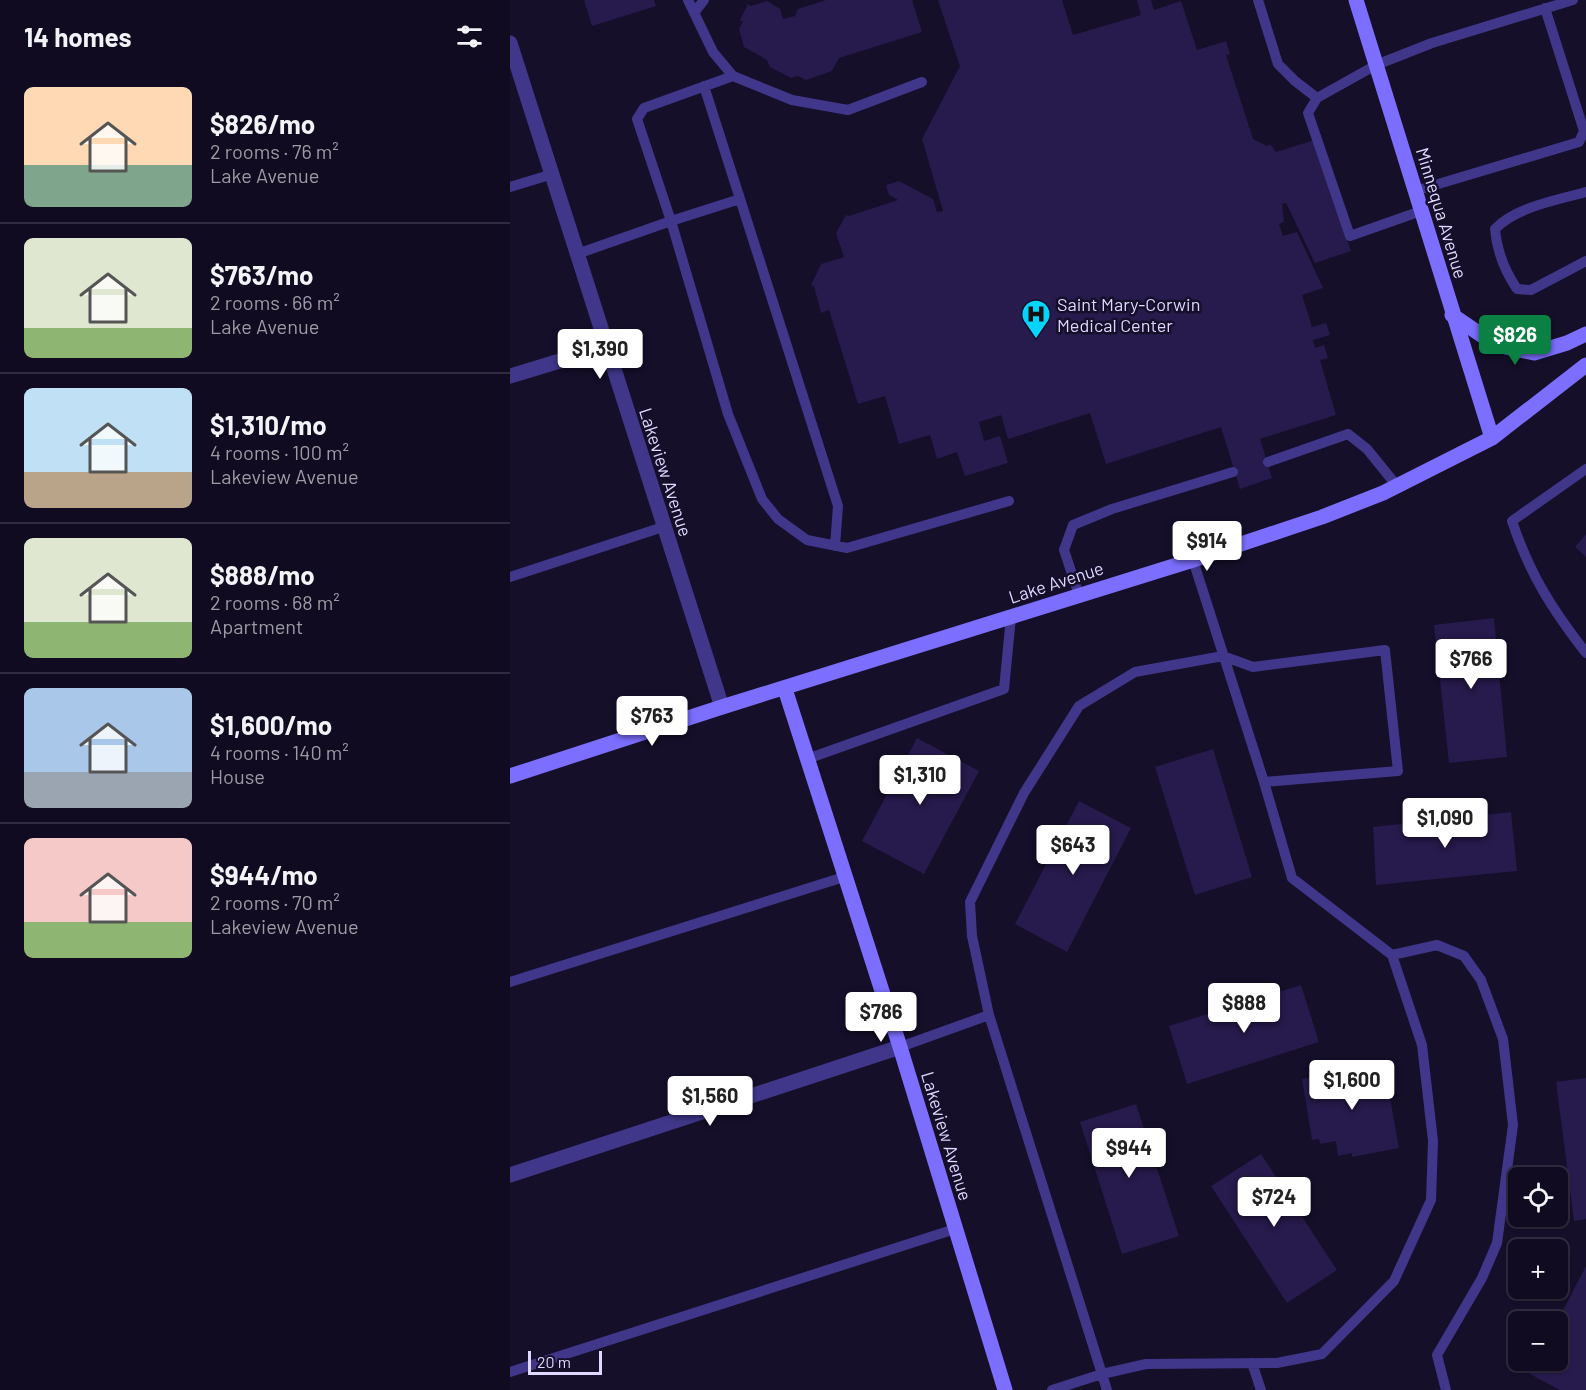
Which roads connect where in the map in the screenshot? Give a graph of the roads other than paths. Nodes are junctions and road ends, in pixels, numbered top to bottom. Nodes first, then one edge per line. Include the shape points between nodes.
1 (688, 0) edge
2 (704, 0) edge
3 (1258, 0) edge
4 (1356, 0) edge
5 (1573, 0) edge
6 (1545, 8) junction
7 (694, 13) junction
8 (510, 43) edge
9 (1376, 65) junction
10 (733, 76) junction
11 (922, 82) dead end
12 (704, 86) junction
13 (1317, 98) junction
14 (553, 174) junction
15 (510, 187) edge
16 (1414, 191) junction
17 (1586, 192) edge
18 (740, 199) junction
19 (1421, 211) junction
20 (671, 221) junction
21 (578, 254) junction
22 (1586, 261) edge
23 (1452, 315) junction
24 (1586, 334) edge
25 (606, 347) junction
26 (1586, 365) edge
27 (510, 376) edge
28 (1492, 438) junction
29 (1268, 462) dead end
30 (1586, 469) edge
31 (1233, 472) dead end
32 (1397, 486) junction
33 (1009, 501) dead end
34 (663, 527) junction
35 (835, 546) junction
36 (1193, 560) junction
37 (510, 577) edge
38 (1079, 595) junction
39 (1011, 617) junction
40 (1586, 653) edge
41 (1223, 656) junction
42 (784, 689) junction
43 (722, 707) junction
44 (807, 759) junction
45 (510, 776) edge
46 (1264, 782) junction
47 (844, 877) junction
48 (1392, 956) junction
49 (510, 982) edge
50 (989, 1015) junction
51 (900, 1047) junction
52 (510, 1175) edge
53 (956, 1229) junction
54 (1252, 1363) junction
55 (510, 1372) edge
56 (1102, 1374) junction
57 (1005, 1390) edge
58 (1052, 1390) edge
59 (1107, 1390) edge
60 (1261, 1390) edge
61 (1446, 1390) edge

1 - 7 lane
2 - 7 lane
3 - 13 lane via 1278,64
4 - 9 street, Minnequa Avenue
5 - 6 lane
6 - 9 lane
6 - 16 lane via 1584,131 1580,142
7 - 10 lane via 713,52
8 - 14 street, Lakeview Avenue
9 - 13 lane
9 - 16 street, Minnequa Avenue
10 - 11 lane via 792,100 848,110
10 - 12 lane
12 - 18 lane
12 - 20 lane via 644,108 637,119
13 - 19 lane via 1308,113 1350,236
14 - 15 lane
14 - 21 street, Lakeview Avenue
16 - 19 street, Minnequa Avenue
17 - 22 lane via 1518,212 1495,229 1505,272 1517,289 1531,290
18 - 20 lane
18 - 35 lane via 838,506
19 - 23 street, Minnequa Avenue
20 - 21 lane
20 - 35 lane via 728,414 762,499 778,519 807,540
21 - 25 street, Lakeview Avenue
23 - 24 street via 1496,345 1534,353
23 - 28 street, Minnequa Avenue
25 - 27 street
25 - 34 street, Lakeview Avenue
26 - 28 street, Lake Avenue
28 - 32 street, Lake Avenue
29 - 32 lane via 1348,434 1367,449
30 - 40 lane via 1512,521 1536,582
31 - 38 lane via 1073,525 1064,550
32 - 36 street, Lake Avenue
33 - 35 lane via 846,548
34 - 37 lane
34 - 43 street, Lakeview Avenue
36 - 38 street, Lake Avenue
36 - 41 lane
38 - 39 street, Lake Avenue
39 - 42 street, Lake Avenue
39 - 44 lane via 1004,689
41 - 46 lane
41 - 46 lane via 1253,667 1385,650 1398,771
41 - 50 lane via 1135,672 1079,706 1047,753 970,902 972,936
42 - 43 street, Lake Avenue
42 - 44 street, Lakeview Avenue
43 - 45 street, Lake Avenue
44 - 47 street, Lakeview Avenue
46 - 48 lane via 1292,878
47 - 49 lane
47 - 51 street, Lakeview Avenue
48 - 54 lane via 1422,1045 1433,1141 1431,1200 1394,1281 1322,1354 1277,1363
48 - 61 lane via 1437,945 1464,956 1481,980 1503,1039 1513,1125 1499,1231 1482,1278 1437,1355
50 - 51 lane
50 - 56 lane
51 - 52 street
51 - 53 street, Lakeview Avenue
53 - 55 lane
53 - 57 street, Lakeview Avenue
54 - 56 lane via 1146,1364
54 - 60 lane
56 - 58 lane
56 - 59 lane

